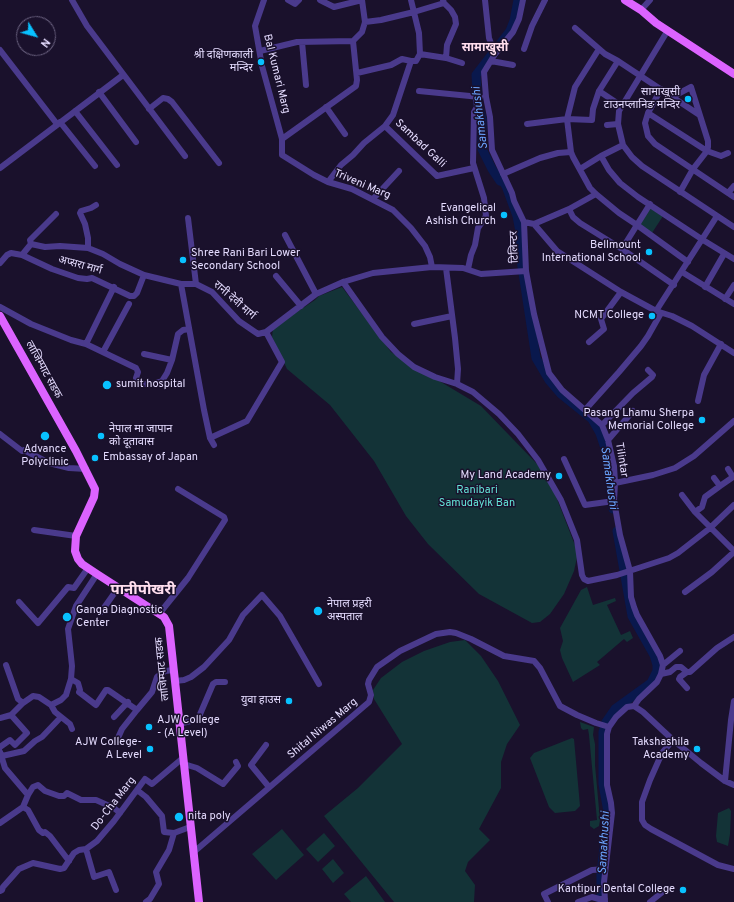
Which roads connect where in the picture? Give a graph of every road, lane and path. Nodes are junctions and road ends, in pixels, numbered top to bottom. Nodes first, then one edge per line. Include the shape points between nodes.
1 (72, 0) edge
2 (264, 0) edge
3 (288, 0) edge
4 (299, 0) edge
5 (320, 0) edge
6 (362, 0) edge
7 (411, 0) edge
8 (485, 0) edge
9 (522, 0) edge
10 (544, 0) edge
11 (650, 0) edge
12 (631, 1) edge
13 (444, 2) edge
14 (641, 10) junction
15 (414, 12) junction
16 (365, 22) junction
17 (575, 28) dead end
18 (668, 30) junction
19 (353, 41) junction
20 (302, 42) junction
21 (524, 49) dead end
22 (599, 49) junction
23 (0, 50) edge
24 (260, 51) junction
25 (494, 53) junction
26 (420, 54) junction
27 (446, 58) junction
28 (411, 60) junction
29 (491, 61) junction
30 (618, 61) junction
31 (462, 63) dead end
32 (513, 65) dead end
33 (357, 73) junction
34 (734, 74) edge
35 (123, 75) junction
36 (640, 76) junction
37 (306, 85) dead end
38 (661, 89) junction
39 (419, 91) dead end
40 (599, 91) junction
41 (99, 92) junction
42 (481, 97) junction
43 (672, 97) junction
44 (623, 105) junction
45 (326, 107) junction
46 (149, 109) junction
47 (75, 110) junction
48 (648, 113) junction
49 (698, 114) junction
50 (567, 119) junction
51 (59, 123) junction
52 (527, 124) dead end
53 (618, 124) junction
54 (607, 125) dead end
55 (385, 126) junction
56 (345, 134) dead end
57 (282, 139) junction
58 (136, 142) dead end
59 (623, 145) junction
60 (706, 151) junction
61 (571, 152) junction
62 (728, 153) dead end
63 (282, 155) joint
64 (185, 156) dead end
65 (601, 156) junction
66 (219, 163) dead end
67 (116, 165) dead end
68 (94, 166) dead end
69 (0, 168) edge
70 (474, 168) junction
71 (693, 168) junction
72 (580, 169) junction
73 (399, 171) dead end
74 (503, 174) junction
75 (328, 182) junction
76 (734, 186) edge
77 (680, 192) junction
78 (596, 194) junction
79 (731, 195) edge
80 (373, 199) junction
81 (650, 204) junction
82 (96, 205) dead end
83 (569, 209) junction
84 (56, 214) dead end
85 (717, 216) junction
86 (188, 218) dead end
87 (524, 222) junction
88 (534, 224) junction
89 (637, 225) junction
90 (734, 227) edge
91 (285, 235) dead end
92 (702, 240) junction
93 (31, 244) junction
94 (88, 248) junction
95 (622, 249) junction
96 (724, 254) junction
97 (22, 255) junction
98 (734, 259) edge
99 (688, 262) junction
100 (0, 263) edge
101 (432, 267) junction
102 (446, 268) junction
103 (468, 269) junction
104 (526, 271) junction
105 (682, 272) junction
106 (144, 275) junction
107 (276, 276) dead end
108 (343, 282) junction
109 (181, 284) junction
110 (196, 284) junction
111 (674, 285) junction
112 (734, 285) edge
113 (114, 287) junction
114 (705, 287) junction
115 (621, 292) junction
116 (316, 294) junction
117 (725, 299) junction
118 (129, 304) dead end
119 (734, 304) edge
120 (301, 306) junction
121 (0, 307) edge
122 (658, 312) junction
123 (0, 316) edge
124 (452, 316) junction
125 (414, 324) dead end
126 (189, 329) junction
127 (266, 332) junction
128 (589, 342) dead end
129 (86, 344) junction
130 (721, 344) junction
131 (103, 352) junction
132 (734, 353) edge
133 (144, 354) dead end
134 (172, 360) junction
135 (648, 370) dead end
136 (457, 384) junction
137 (698, 401) dead end
138 (585, 410) junction
139 (633, 411) dead end
140 (734, 421) edge
141 (602, 425) junction
142 (0, 434) edge
143 (210, 438) junction
144 (608, 440) junction
145 (214, 445) dead end
146 (564, 459) dead end
147 (86, 469) junction
148 (728, 469) dead end
149 (714, 478) dead end
150 (615, 483) junction
151 (720, 486) junction
152 (178, 489) dead end
153 (682, 495) dead end
154 (614, 501) junction
155 (733, 507) edge
156 (695, 512) junction
157 (710, 528) junction
158 (34, 530) dead end
159 (76, 536) junction
160 (734, 551) edge
161 (88, 568) junction
162 (630, 571) junction
163 (97, 574) junction
164 (118, 588) junction
165 (685, 592) dead end
166 (19, 602) dead end
167 (101, 612) dead end
168 (159, 614) junction
169 (734, 637) edge
170 (680, 651) dead end
171 (6, 665) dead end
172 (662, 665) junction
173 (174, 670) junction
174 (687, 672) junction
175 (661, 674) junction
176 (71, 679) junction
177 (175, 681) junction
178 (225, 682) dead end
179 (319, 684) dead end
180 (687, 688) dead end
181 (734, 701) edge
182 (128, 702) junction
183 (23, 703) junction
184 (51, 705) junction
185 (634, 706) junction
186 (137, 710) junction
187 (11, 715) junction
188 (61, 717) junction
189 (114, 717) dead end
190 (0, 718) edge
191 (179, 724) junction
192 (608, 726) junction
193 (72, 729) dead end
194 (116, 740) dead end
195 (673, 740) junction
196 (266, 745) dead end
197 (0, 747) edge
198 (1, 754) edge
199 (184, 760) junction
200 (236, 762) dead end
201 (725, 782) junction
202 (734, 785) edge
203 (269, 787) junction
204 (137, 790) junction
205 (28, 795) junction
206 (23, 807) junction
207 (120, 813) junction
208 (0, 823) edge
209 (190, 827) junction
210 (174, 834) junction
211 (86, 849) junction
212 (195, 851) junction
213 (69, 861) junction
214 (603, 869) junction
215 (734, 869) edge
216 (1, 887) edge
217 (116, 890) dead end
218 (665, 890) dead end
219 (603, 900) edge
220 (146, 902) edge
221 (199, 902) edge
222 (548, 902) edge
223 (578, 902) edge
224 (650, 902) edge

1 - 35 street via 87,26
2 - 24 street, Bal Kumari Marg via 255,26
3 - 4 street via 295,4
5 - 6 street via 334,6
6 - 16 street
7 - 15 street
8 - 25 street via 488,38
9 - 25 street via 516,26
10 - 21 street
11 - 14 street
12 - 14 main road
13 - 15 street
13 - 27 street via 455,17 456,24 447,45
14 - 18 main road
15 - 16 street
15 - 26 street
16 - 19 street via 362,32
17 - 22 street
18 - 34 main road
18 - 36 street
19 - 20 street
19 - 33 street
20 - 24 street
20 - 37 street
22 - 30 street
22 - 50 street via 575,87
23 - 51 street
24 - 57 street, Bal Kumari Marg
25 - 29 street
26 - 27 street
26 - 28 street via 416,61
27 - 31 street
28 - 33 street via 402,59 391,65
28 - 55 street, Sambad Galli via 393,115
29 - 32 street
29 - 42 street via 484,72
30 - 36 street
30 - 40 street
33 - 45 street via 356,86
35 - 41 street
35 - 46 street
36 - 38 street
36 - 44 street
38 - 43 street
38 - 48 street
39 - 42 street
40 - 44 street
40 - 50 street via 592,120
41 - 47 street
41 - 58 street
42 - 70 street via 474,112
42 - 74 street via 490,116 492,150
43 - 49 street
43 - 49 street via 691,87 698,106
44 - 53 street via 619,111
45 - 56 street
45 - 57 street
46 - 64 street
46 - 66 street via 163,98 172,102
47 - 51 street
47 - 67 street
48 - 60 street
48 - 71 street via 645,123 648,136 655,144
49 - 60 street via 708,141
50 - 52 street
50 - 61 street
51 - 68 street
51 - 69 street
53 - 54 street
53 - 59 street
55 - 70 street, Sambad Galli via 437,176
55 - 75 street via 341,165
57 - 63 street, Bal Kumari Marg
59 - 65 street
59 - 77 street via 642,166
60 - 62 street via 721,156
60 - 71 street
61 - 72 street
61 - 74 street via 540,158
63 - 75 street, Triveni Marg
65 - 72 street
65 - 81 street via 620,183
70 - 103 street via 484,198 486,216 478,228
71 - 77 street
71 - 79 street
72 - 78 street
73 - 80 street
74 - 87 street
75 - 80 street, Triveni Marg
76 - 79 street
77 - 85 street
78 - 83 street
78 - 89 street
80 - 101 street, Triveni Marg via 393,210 411,228 430,257
81 - 89 street
81 - 92 street
82 - 94 street via 80,213 85,224
83 - 88 street
83 - 95 street via 580,223
84 - 93 street via 30,240
85 - 90 street
85 - 92 street
86 - 110 street
87 - 88 street
87 - 104 street, टिलिन्टर
88 - 115 street via 558,251
89 - 95 street
89 - 99 street
91 - 116 street
92 - 96 street
92 - 99 street
93 - 94 street, रानी देवी मार्ग via 45,247
93 - 97 street
94 - 106 street, रानी देवी मार्ग
95 - 111 street
96 - 98 street
96 - 114 street
97 - 100 street via 11,253
97 - 113 street, अप्सरा मार्ग via 78,278 92,278
99 - 105 street
101 - 102 street
101 - 108 street via 373,273
102 - 103 street
102 - 124 street
103 - 104 street via 481,274
104 - 138 street, Tilintar via 549,372 562,390
105 - 111 street
105 - 114 street
106 - 109 street, रानी देवी मार्ग
106 - 113 street, अप्सरा मार्ग via 134,296
107 - 120 street
108 - 116 street
108 - 136 street via 382,337 398,354 414,367 435,378
109 - 110 street, रानी देवी मार्ग
109 - 126 street
110 - 127 street, रानी देवी मार्ग via 212,292 239,321 258,334
111 - 122 street
112 - 117 street
113 - 129 street
114 - 117 street
115 - 122 street
115 - 128 street via 600,319 604,329
116 - 120 street
117 - 119 street
118 - 131 street
120 - 127 street
121 - 129 street via 31,324
122 - 130 street via 692,326
122 - 138 street via 641,346
123 - 147 main road, लाजिम्पाट सडक
124 - 125 street
124 - 136 street via 456,338
126 - 134 street via 178,334
126 - 143 street
127 - 143 street via 282,362 247,421
129 - 131 street
130 - 132 street
130 - 137 street via 704,375
131 - 134 street via 136,368 139,384 162,381
133 - 134 street
135 - 141 street via 652,377
136 - 162 street via 473,392 499,414 538,460 561,500 577,540 584,579 588,581
138 - 141 street, Tilintar
139 - 144 street
140 - 150 street via 694,456 675,468
141 - 144 street, Tilintar
142 - 147 street via 22,451 49,463
143 - 145 street
144 - 150 street, Tilintar
146 - 154 street via 586,505
147 - 159 main road, लाजिम्पाट सडक via 95,495
148 - 151 street via 733,477
149 - 151 street
150 - 154 street, Tilintar
151 - 156 street via 705,497 702,507
152 - 168 street via 225,520 188,578
153 - 156 street
154 - 162 street, Tilintar
155 - 157 street
156 - 157 street
157 - 160 street
157 - 162 street via 678,553
158 - 159 street
159 - 161 main road, लाजिम्पाट सडक via 77,555
160 - 165 street
161 - 163 main road, लाजिम्पाट सडक
161 - 166 street via 74,588 68,587 38,623
162 - 172 street, Tilintar via 634,607 660,656
163 - 164 main road, लाजिम्पाट सडक
163 - 176 street via 76,606 68,629
164 - 167 street
164 - 168 main road, लाजिम्पाट सडक
168 - 173 main road, लाजिम्पाट सडक via 167,621 170,630
169 - 174 street
170 - 172 street
171 - 183 street via 18,699
172 - 175 street, Tilintar
173 - 177 main road, लाजिम्पाट सडक
173 - 186 street via 165,671 157,677 152,692
174 - 175 street via 681,667
174 - 180 street via 679,679
175 - 185 street via 657,682
176 - 182 street via 78,683 79,692 96,705 106,690
176 - 184 street via 66,695
177 - 179 street via 184,680 204,667 227,643 244,616 262,595 280,616
177 - 191 main road, लाजिम्पाट सडक
178 - 191 street via 213,684 198,719
181 - 201 street
182 - 186 street
182 - 189 street
183 - 184 street via 36,696
183 - 187 street
184 - 188 street
185 - 192 street via 622,711
185 - 195 street
186 - 194 street
187 - 190 street
187 - 197 street via 27,733 15,744 10,740
188 - 193 street
188 - 198 street via 49,731 24,751
191 - 199 main road, लाजिम्पाट सडक
192 - 203 street, Shital Niwas Marg via 576,715 560,706 534,661 504,656 456,633 442,633 411,645 377,667 368,684 371,694 369,702
192 - 214 street via 608,785 612,819
195 - 201 street
195 - 215 street via 662,753 650,780 642,802 642,820 651,829 718,865
196 - 203 street via 251,765
198 - 205 street via 5,768
199 - 200 street via 223,784 238,766
199 - 204 street, Do-Cha Marg via 152,784 146,779
199 - 209 main road, लाजिम्पाट सडक
201 - 202 street
203 - 212 street, Shital Niwas Marg
204 - 207 street, Do-Cha Marg
204 - 210 street via 162,816 164,832
205 - 206 street
205 - 207 street via 33,787 38,786 59,796 67,793 81,800 96,800
206 - 208 street
206 - 213 street via 28,810 39,830 50,836
207 - 211 street, Do-Cha Marg via 97,841
209 - 210 street
209 - 212 main road, लाजिम्पाट सडक
210 - 220 street via 169,850 156,872 159,884
211 - 213 street, Do-Cha Marg via 74,853
211 - 217 street via 94,877 109,872
212 - 221 main road, लाजिम्पाट सडक
213 - 216 street, Do-Cha Marg via 60,869 33,863 19,869
214 - 219 street
214 - 222 street via 592,870 544,894
218 - 224 street
219 - 223 street via 592,897

